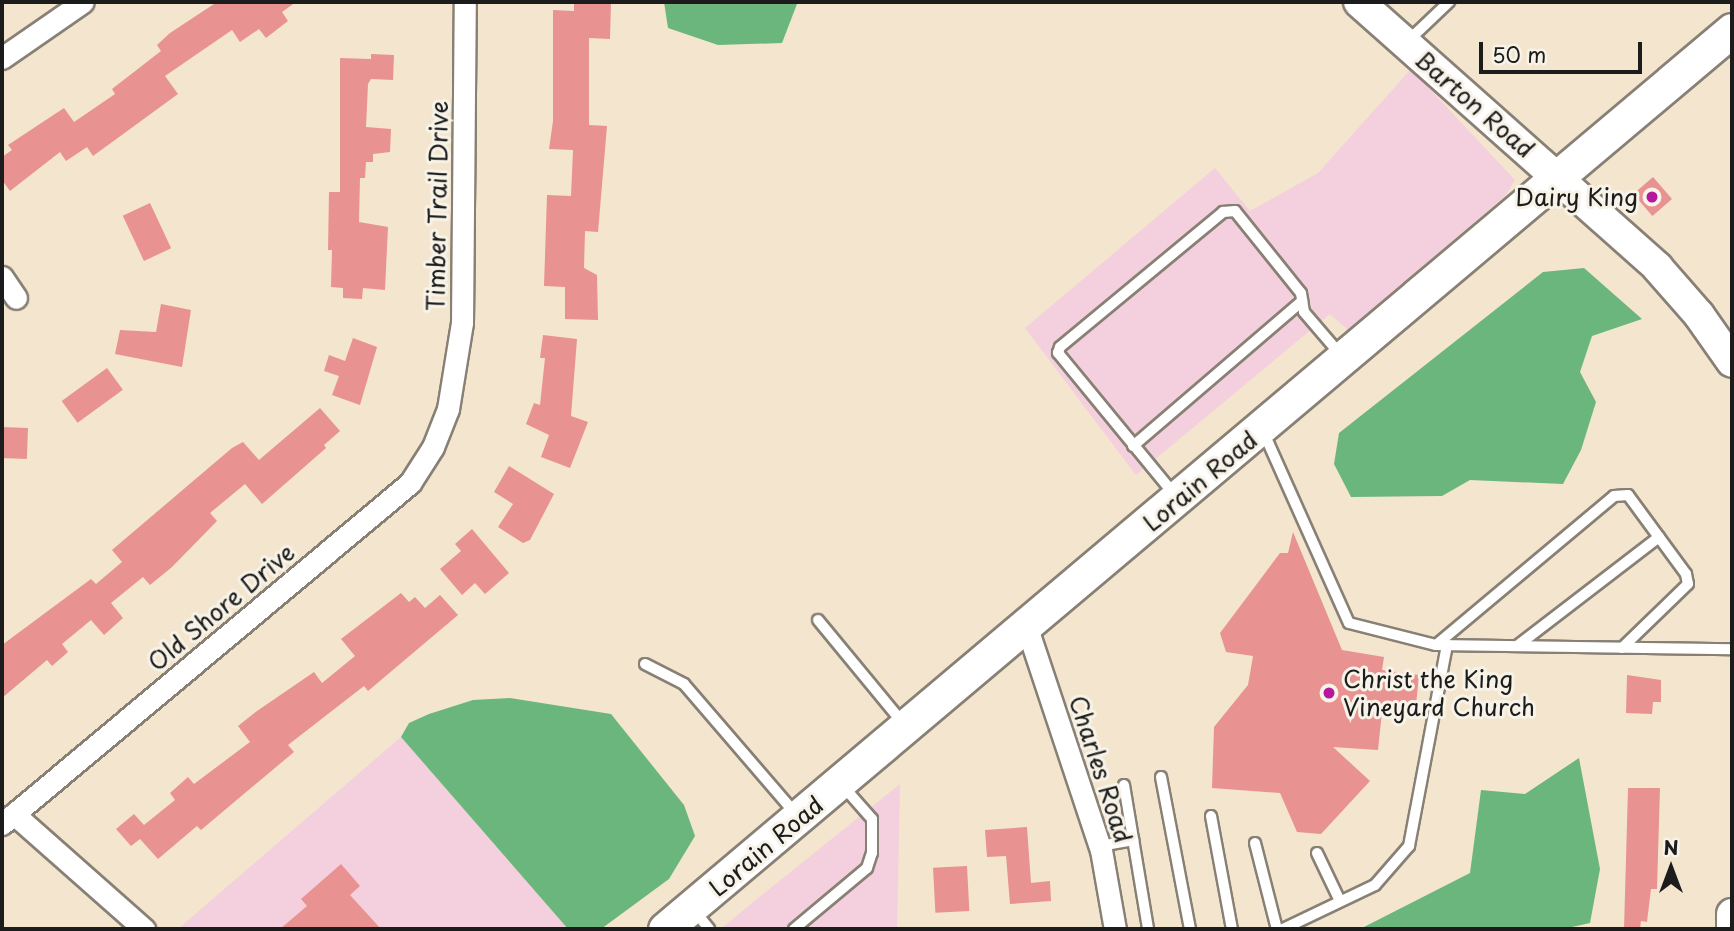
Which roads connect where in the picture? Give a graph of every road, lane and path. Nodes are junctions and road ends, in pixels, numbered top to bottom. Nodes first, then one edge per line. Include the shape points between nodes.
1 (83, 2) edge
2 (466, 2) edge
3 (1359, 2) edge
4 (1449, 2) edge
5 (1732, 30) edge
6 (1406, 43) junction
7 (2, 58) edge
8 (1558, 177) junction
9 (2, 277) edge
10 (16, 298) dead end
11 (1302, 301) junction
12 (1344, 358) junction
13 (1732, 362) edge
14 (448, 409) joint
15 (1261, 429) junction
16 (1133, 446) junction
17 (1178, 499) junction
18 (1659, 537) junction
19 (818, 620) dead end
20 (1027, 628) junction
21 (1442, 645) junction
22 (1517, 646) junction
23 (1622, 648) junction
24 (1732, 649) edge
25 (645, 664) dead end
26 (907, 727) junction
27 (1161, 777) dead end
28 (840, 783) junction
29 (1124, 785) dead end
30 (1211, 816) dead end
31 (800, 818) junction
32 (8, 819) edge
33 (1133, 840) junction
34 (1255, 843) dead end
35 (1100, 846) junction
36 (1317, 853) dead end
37 (1340, 901) junction
38 (1732, 914) edge
39 (700, 918) edge
40 (144, 929) edge
41 (665, 929) edge
42 (794, 929) edge
43 (1115, 929) edge
44 (1148, 929) edge
45 (1190, 929) edge
46 (1232, 929) edge
47 (1277, 929) edge
48 (1283, 929) edge
49 (1732, 929) edge

1 - 7 street
2 - 14 street, Timber Trail Drive via 463,323
3 - 6 street, Barton Road
4 - 6 lane
5 - 8 main road, Lorain Road
6 - 8 street, Barton Road
8 - 12 main road, Lorain Road
8 - 13 street, Barton Road via 1657,267
9 - 10 street
11 - 12 lane via 1304,312
11 - 16 lane
11 - 16 lane via 1301,293 1235,211 1223,212 1060,347 1058,353
12 - 15 main road, Lorain Road
14 - 32 street, Old Shore Drive via 433,447 410,483
15 - 17 main road, Lorain Road
15 - 21 lane via 1349,623
16 - 17 lane
17 - 20 main road, Lorain Road
18 - 21 lane via 1628,495 1614,496
18 - 22 lane
18 - 23 lane via 1686,574 1688,584
19 - 26 lane
20 - 26 main road, Lorain Road
20 - 35 street, Charles Road
21 - 22 lane
21 - 37 lane via 1409,846 1375,885
22 - 23 lane
23 - 24 lane
25 - 31 lane via 684,684
26 - 28 main road, Lorain Road
27 - 45 lane
28 - 31 main road, Lorain Road
28 - 42 lane via 872,819 872,853 867,868
29 - 33 lane
30 - 46 lane
31 - 39 main road, Lorain Road
32 - 40 street
33 - 35 lane
33 - 44 lane
34 - 47 lane
35 - 43 street, Charles Road
36 - 37 lane
37 - 48 lane
38 - 49 street
39 - 41 main road, Lorain Road

